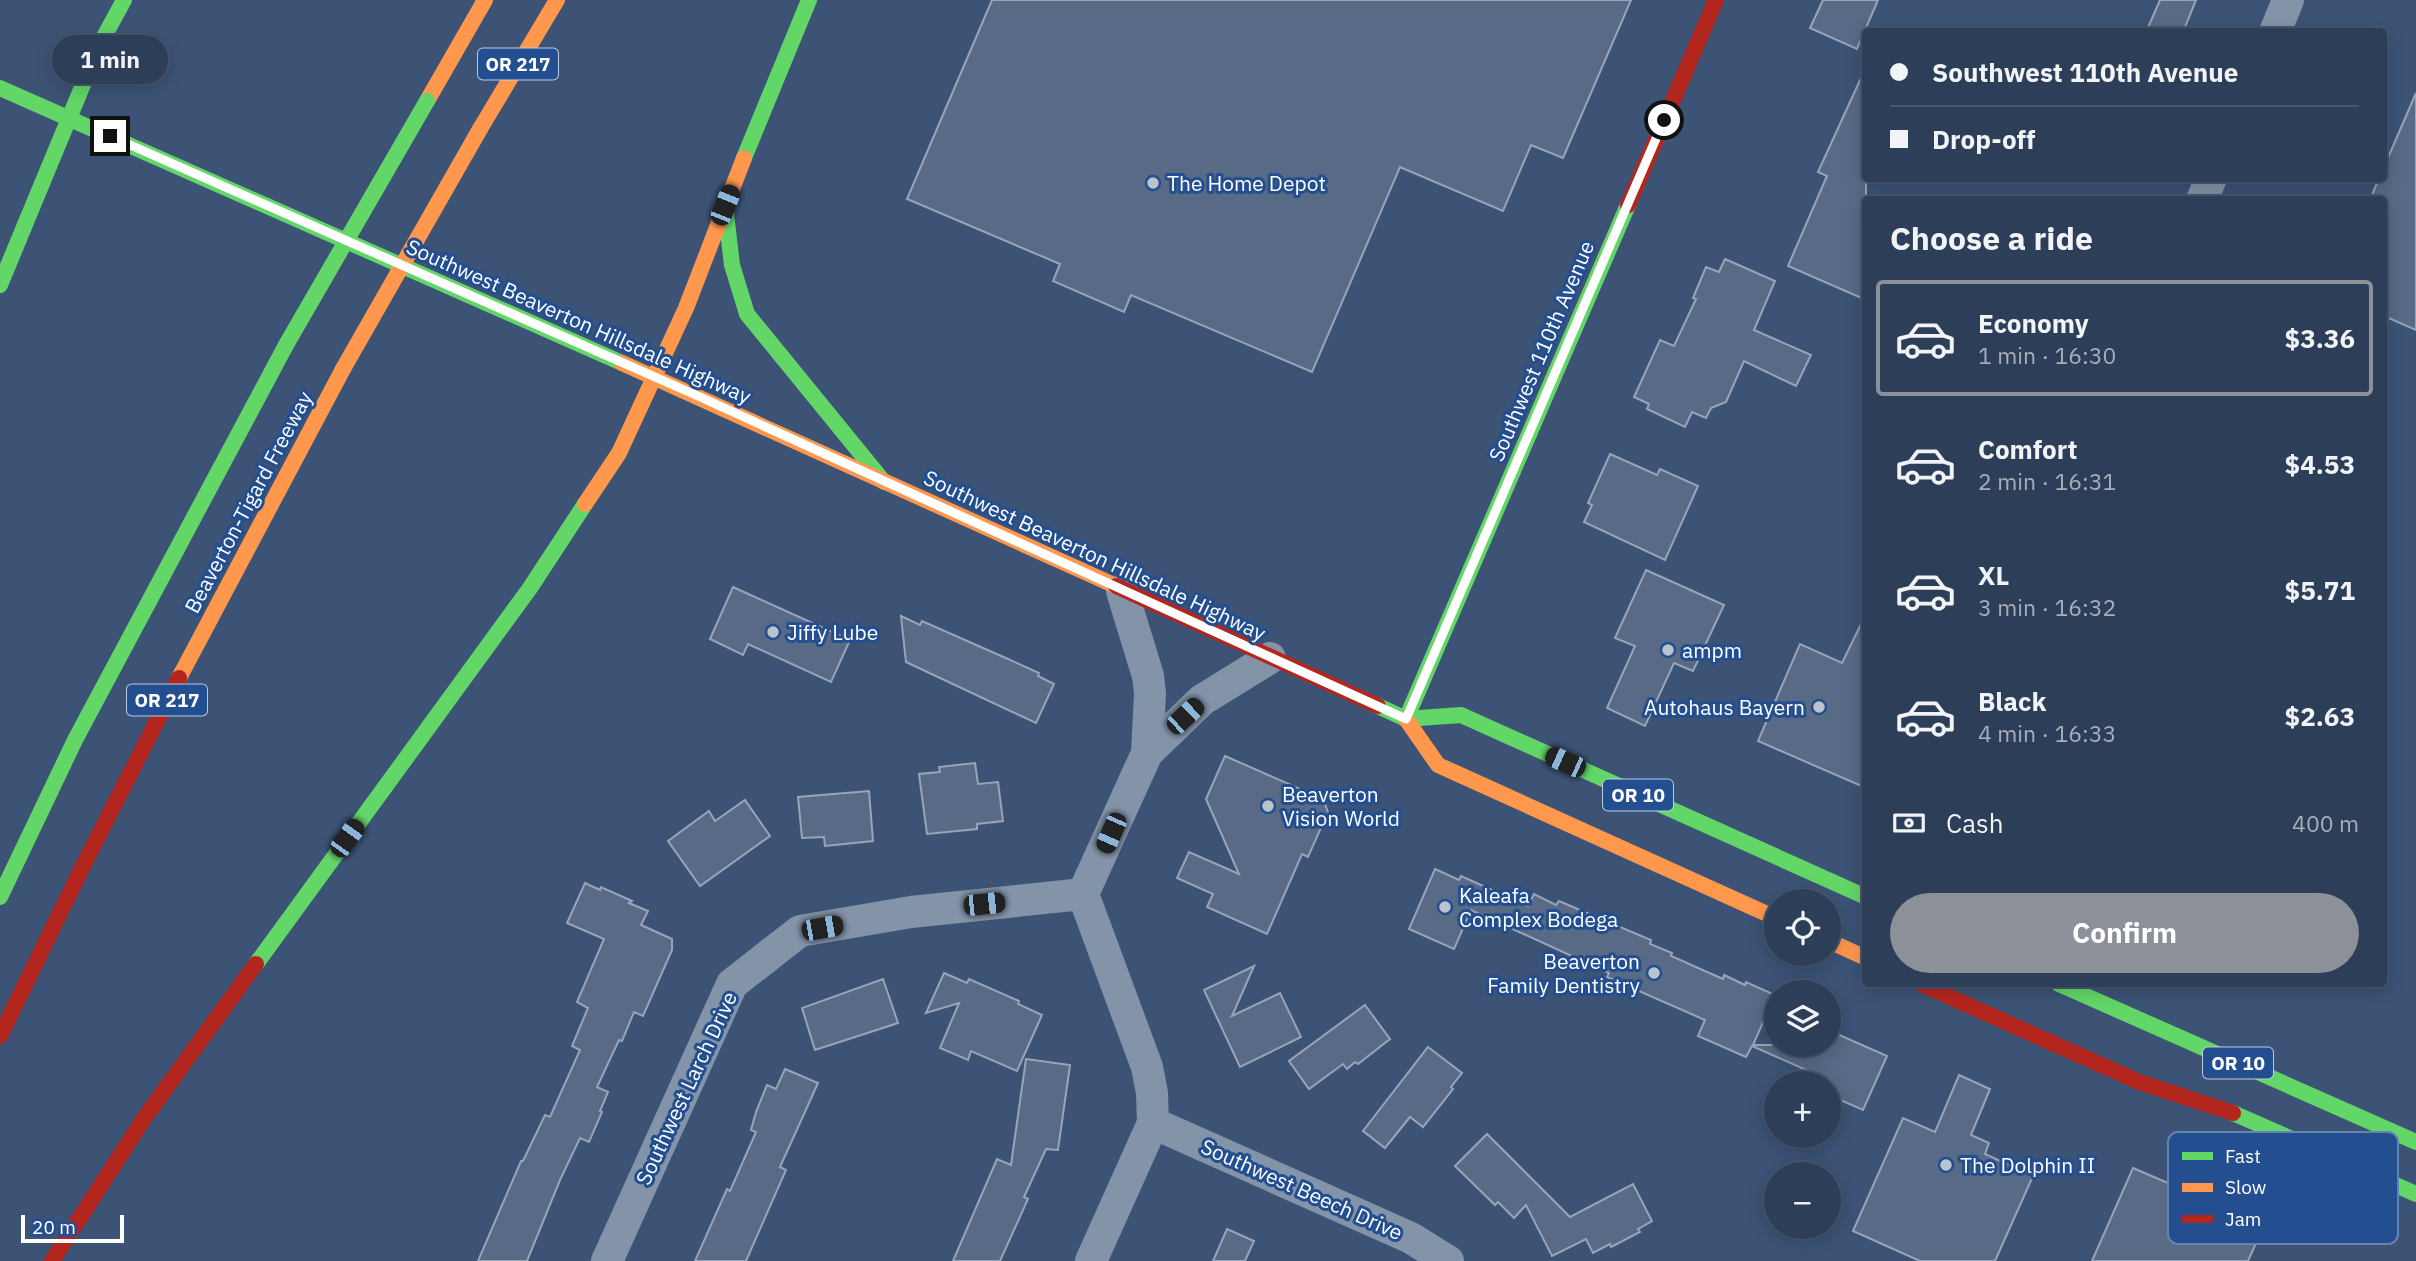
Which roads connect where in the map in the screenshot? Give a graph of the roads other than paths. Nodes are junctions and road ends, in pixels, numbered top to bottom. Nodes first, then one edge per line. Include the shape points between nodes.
1 (124, 0) edge
2 (485, 0) edge
3 (556, 0) edge
4 (809, 0) edge
5 (1716, 0) edge
6 (2288, 0) edge
7 (2277, 28) edge
8 (0, 88) edge
9 (69, 118) junction
10 (725, 205) junction
11 (0, 285) edge
12 (655, 377) junction
13 (884, 482) junction
14 (1122, 591) junction
15 (1270, 658) junction
16 (1406, 719) junction
17 (1147, 753) junction
18 (1083, 894) junction
19 (1862, 895) edge
20 (0, 897) edge
21 (1764, 913) edge
22 (1841, 941) edge
23 (1862, 955) edge
24 (1928, 987) edge
25 (2066, 987) edge
26 (0, 1036) edge
27 (1153, 1123) junction
28 (2278, 1132) edge
29 (2393, 1132) edge
30 (2398, 1134) edge
31 (2416, 1142) edge
32 (2398, 1186) edge
33 (2416, 1194) edge
34 (52, 1261) edge
35 (607, 1261) edge
36 (1091, 1261) edge
37 (1448, 1261) edge

1 - 9 main road
2 - 20 main road, Beaverton-Tigard Freeway / OR 217, bridge via 286,345 75,740
3 - 26 main road, Beaverton-Tigard Freeway / OR 217, bridge via 343,369 195,644
4 - 10 main road
5 - 16 main road, Southwest 110th Avenue
6 - 7 street
8 - 9 main road, Southwest Beaverton Hillsdale Highway / OR 10
9 - 11 main road
9 - 12 main road, Southwest Beaverton Hillsdale Highway / OR 10
10 - 12 main road
10 - 13 main road via 730,260 747,314
12 - 13 main road, Southwest Beaverton Hillsdale Highway / OR 10
12 - 34 main road via 619,453 530,588 145,1117
13 - 14 main road, Southwest Beaverton Hillsdale Highway / OR 10
14 - 15 main road, Southwest Beaverton Hillsdale Highway / OR 10
14 - 17 street via 1148,676
15 - 16 main road, Southwest Beaverton Hillsdale Highway / OR 10
15 - 17 street via 1202,701
16 - 19 main road, Southwest Beaverton Hillsdale Highway / OR 10 via 1461,715
16 - 21 main road, OR 10 via 1438,765
17 - 18 street
18 - 27 street via 1147,1067
18 - 35 street, Southwest Larch Drive via 911,912 800,931 732,984
22 - 23 main road
24 - 28 main road, OR 10 via 2139,1082
25 - 29 main road, OR 10
27 - 36 street
27 - 37 street, Southwest Beech Drive via 1411,1238
30 - 31 main road, OR 10
32 - 33 main road, OR 10

